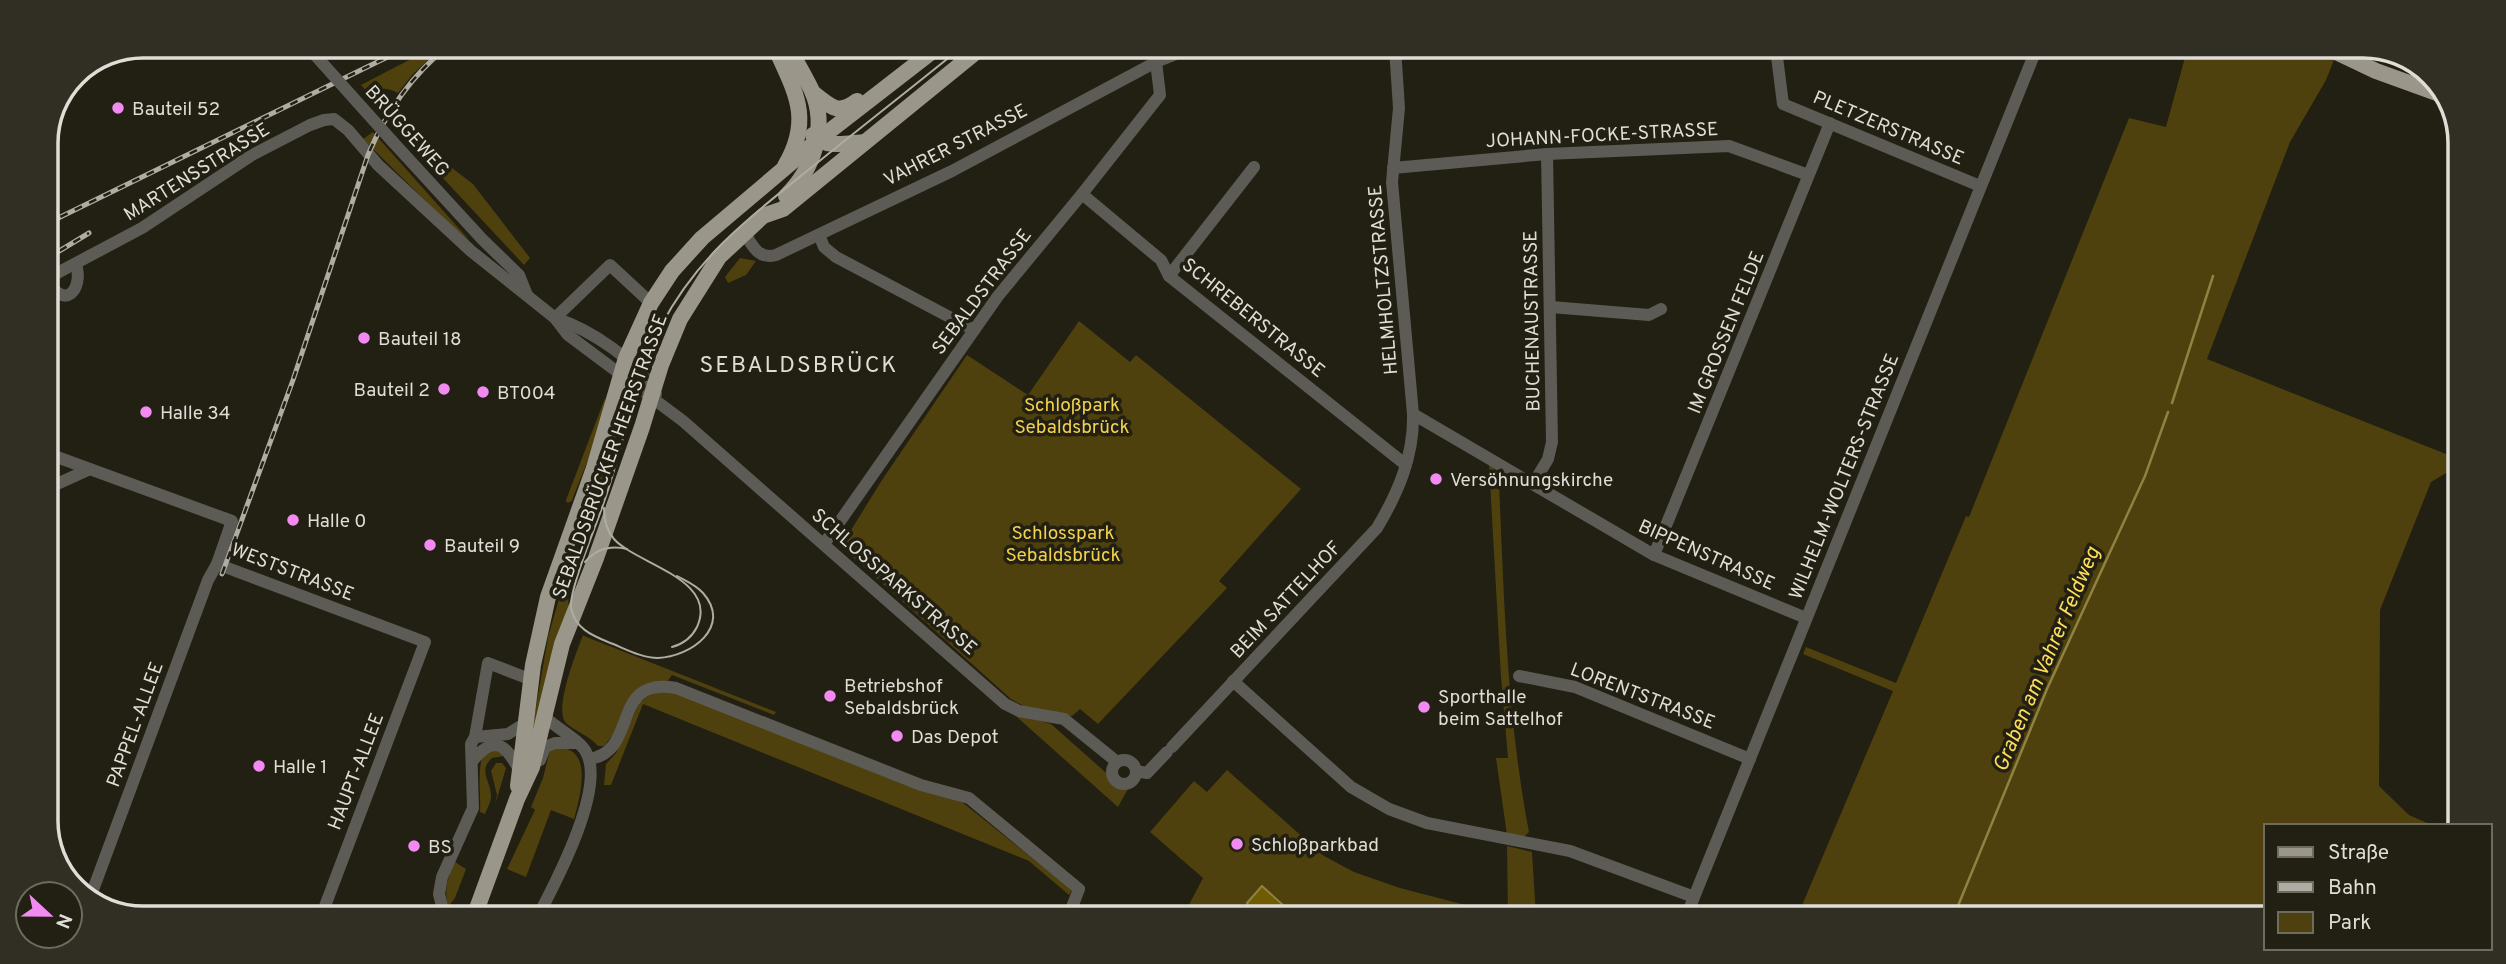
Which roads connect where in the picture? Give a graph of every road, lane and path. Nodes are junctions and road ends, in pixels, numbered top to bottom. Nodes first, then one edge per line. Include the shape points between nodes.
1 (318, 58) edge
2 (780, 58) edge
3 (794, 58) edge
4 (924, 58) edge
5 (968, 58) edge
6 (1166, 58) edge
7 (1396, 58) edge
8 (1777, 58) edge
9 (2033, 58) edge
10 (2349, 58) edge
11 (1156, 62) junction
12 (904, 74) junction
13 (2431, 91) edge
14 (813, 93) junction
15 (801, 119) junction
16 (1830, 123) junction
17 (818, 140) junction
18 (865, 142) junction
19 (1547, 153) junction
20 (1254, 167) dead end
21 (1393, 168) junction
22 (782, 171) junction
23 (1808, 175) junction
24 (1980, 186) junction
25 (1082, 194) junction
26 (763, 216) junction
27 (744, 232) junction
28 (819, 235) junction
29 (482, 239) junction
30 (76, 264) junction
31 (489, 266) junction
32 (58, 273) edge
33 (1169, 276) junction
34 (58, 295) edge
35 (527, 296) junction
36 (651, 303) junction
37 (1551, 307) junction
38 (1661, 309) dead end
39 (555, 317) junction
40 (974, 330) junction
41 (626, 358) junction
42 (620, 376) junction
43 (655, 397) junction
44 (1413, 414) junction
45 (58, 457) edge
46 (1406, 466) junction
47 (90, 469) junction
48 (58, 484) edge
49 (1533, 484) junction
50 (824, 544) junction
51 (1654, 555) junction
52 (216, 564) junction
53 (1806, 618) junction
54 (425, 642) joint
55 (1520, 676) dead end
56 (532, 680) junction
57 (1233, 681) junction
58 (545, 717) junction
59 (527, 722) junction
60 (475, 737) junction
61 (579, 744) junction
62 (589, 759) junction
63 (1750, 759) junction
64 (473, 760) junction
65 (1117, 762) junction
66 (526, 769) junction
67 (1136, 771) junction
68 (93, 890) edge
69 (1694, 897) junction
70 (325, 906) edge
71 (442, 906) edge
72 (478, 906) edge
73 (543, 906) edge
74 (1072, 906) edge
75 (1690, 906) edge

1 - 29 street, BRÜGGEWEG, bridge
2 - 15 main road
3 - 14 main road
4 - 12 main road, SEBALDSBRÜCKER HEERSTRASSE
5 - 18 main road, SEBALDSBRÜCKER HEERSTRASSE
6 - 11 street, VAHRER STRASSE
7 - 21 street, HELMHOLTZSTRASSE via 1399,108
8 - 16 street, PLETZERSTRASSE via 1783,104
9 - 24 street, WILHELM-WOLTERS-STRASSE
10 - 13 main road
11 - 25 street, SEBALDSTRASSE via 1160,95
11 - 28 street, VAHRER STRASSE via 953,171
12 - 14 main road via 888,76 846,109 831,106
12 - 17 main road, SEBALDSBRÜCKER HEERSTRASSE
14 - 17 main road
15 - 17 main road
15 - 22 main road
16 - 23 street, IM GROSSEN FELDE
16 - 24 street, PLETZERSTRASSE
17 - 18 main road via 833,145
17 - 22 main road, SEBALDSBRÜCKER HEERSTRASSE
17 - 26 main road via 801,179
18 - 26 main road, SEBALDSBRÜCKER HEERSTRASSE via 783,209
19 - 21 street, JOHANN-FOCKE-STRASSE
19 - 23 street, JOHANN-FOCKE-STRASSE via 1730,146
19 - 37 street, BUCHENAUSTRASSE
20 - 33 street
21 - 44 street, HELMHOLTZSTRASSE
22 - 36 main road, SEBALDSBRÜCKER HEERSTRASSE via 702,238
23 - 51 street, IM GROSSEN FELDE
24 - 53 street, WILHELM-WOLTERS-STRASSE
25 - 33 street, SCHREBERSTRASSE via 1161,260
25 - 40 street, SEBALDSTRASSE
26 - 27 main road, SEBALDSBRÜCKER HEERSTRASSE
27 - 28 street, VAHRER STRASSE via 757,252 769,257
27 - 43 main road, SEBALDSBRÜCKER HEERSTRASSE via 719,257 680,319
28 - 40 street via 836,257
29 - 31 street, BRÜGGEWEG
29 - 35 street, BRÜGGEWEG via 519,275
30 - 31 street, MARTENSSTRASSE via 142,228 252,155 310,125 334,119
30 - 32 street, MARTENSSTRASSE
30 - 34 street, MARTENSSTRASSE via 79,279 72,292
31 - 35 street, BRÜGGEWEG
33 - 46 street, SCHREBERSTRASSE
35 - 39 street, BRÜGGEWEG
36 - 39 street via 610,265
36 - 41 main road, SEBALDSBRÜCKER HEERSTRASSE
37 - 38 street via 1649,315
37 - 49 street, BUCHENAUSTRASSE via 1552,442
39 - 41 street, BRÜGGEWEG
39 - 42 street, BRÜGGEWEG via 568,335
40 - 50 street, SEBALDSTRASSE
41 - 42 main road, SEBALDSBRÜCKER HEERSTRASSE
41 - 43 street, BRÜGGEWEG
42 - 43 street, BRÜGGEWEG
42 - 56 main road, SEBALDSBRÜCKER HEERSTRASSE via 594,468 548,597
43 - 50 street, SCHLOSSPARKSTRASSE
43 - 58 main road, SEBALDSBRÜCKER HEERSTRASSE via 562,645
44 - 46 street, HELMHOLTZSTRASSE via 1414,438
44 - 49 street, BIPPENSTRASSE
45 - 47 street, WESTSTRASSE
46 - 57 street, BEIM SATTELHOF via 1377,528
47 - 48 street
47 - 52 street, WESTSTRASSE via 232,521
49 - 51 street, BIPPENSTRASSE
50 - 65 street, SCHLOSSPARKSTRASSE via 1005,704 1064,719
51 - 53 street, BIPPENSTRASSE
52 - 54 street, WESTSTRASSE
52 - 68 street, PAPPEL-ALLEE
53 - 63 street, WILHELM-WOLTERS-STRASSE
54 - 70 street, HAUPT-ALLEE
55 - 63 street, LORENTSTRASSE via 1575,687
56 - 59 main road, SEBALDSBRÜCKER HEERSTRASSE
56 - 60 street via 488,663
57 - 67 street, BEIM SATTELHOF via 1147,773
57 - 69 street via 1351,787 1389,809 1427,823 1570,851
58 - 61 street
58 - 66 main road, SEBALDSBRÜCKER HEERSTRASSE
59 - 60 street via 508,734
59 - 66 main road, SEBALDSBRÜCKER HEERSTRASSE
60 - 64 street
61 - 62 street
61 - 66 street via 545,747 539,764
62 - 73 street via 590,791
62 - 74 street via 600,757 617,743 634,700 645,691 660,685 676,688 922,785 969,798 1079,889
63 - 69 street, WILHELM-WOLTERS-STRASSE
64 - 66 street via 491,745 500,745
64 - 71 street via 472,808 442,877
65 - 67 street via 1129,761
65 - 67 street via 1113,772 1121,783 1131,782
66 - 72 main road, SEBALDSBRÜCKER HEERSTRASSE
69 - 75 street, WILHELM-WOLTERS-STRASSE

